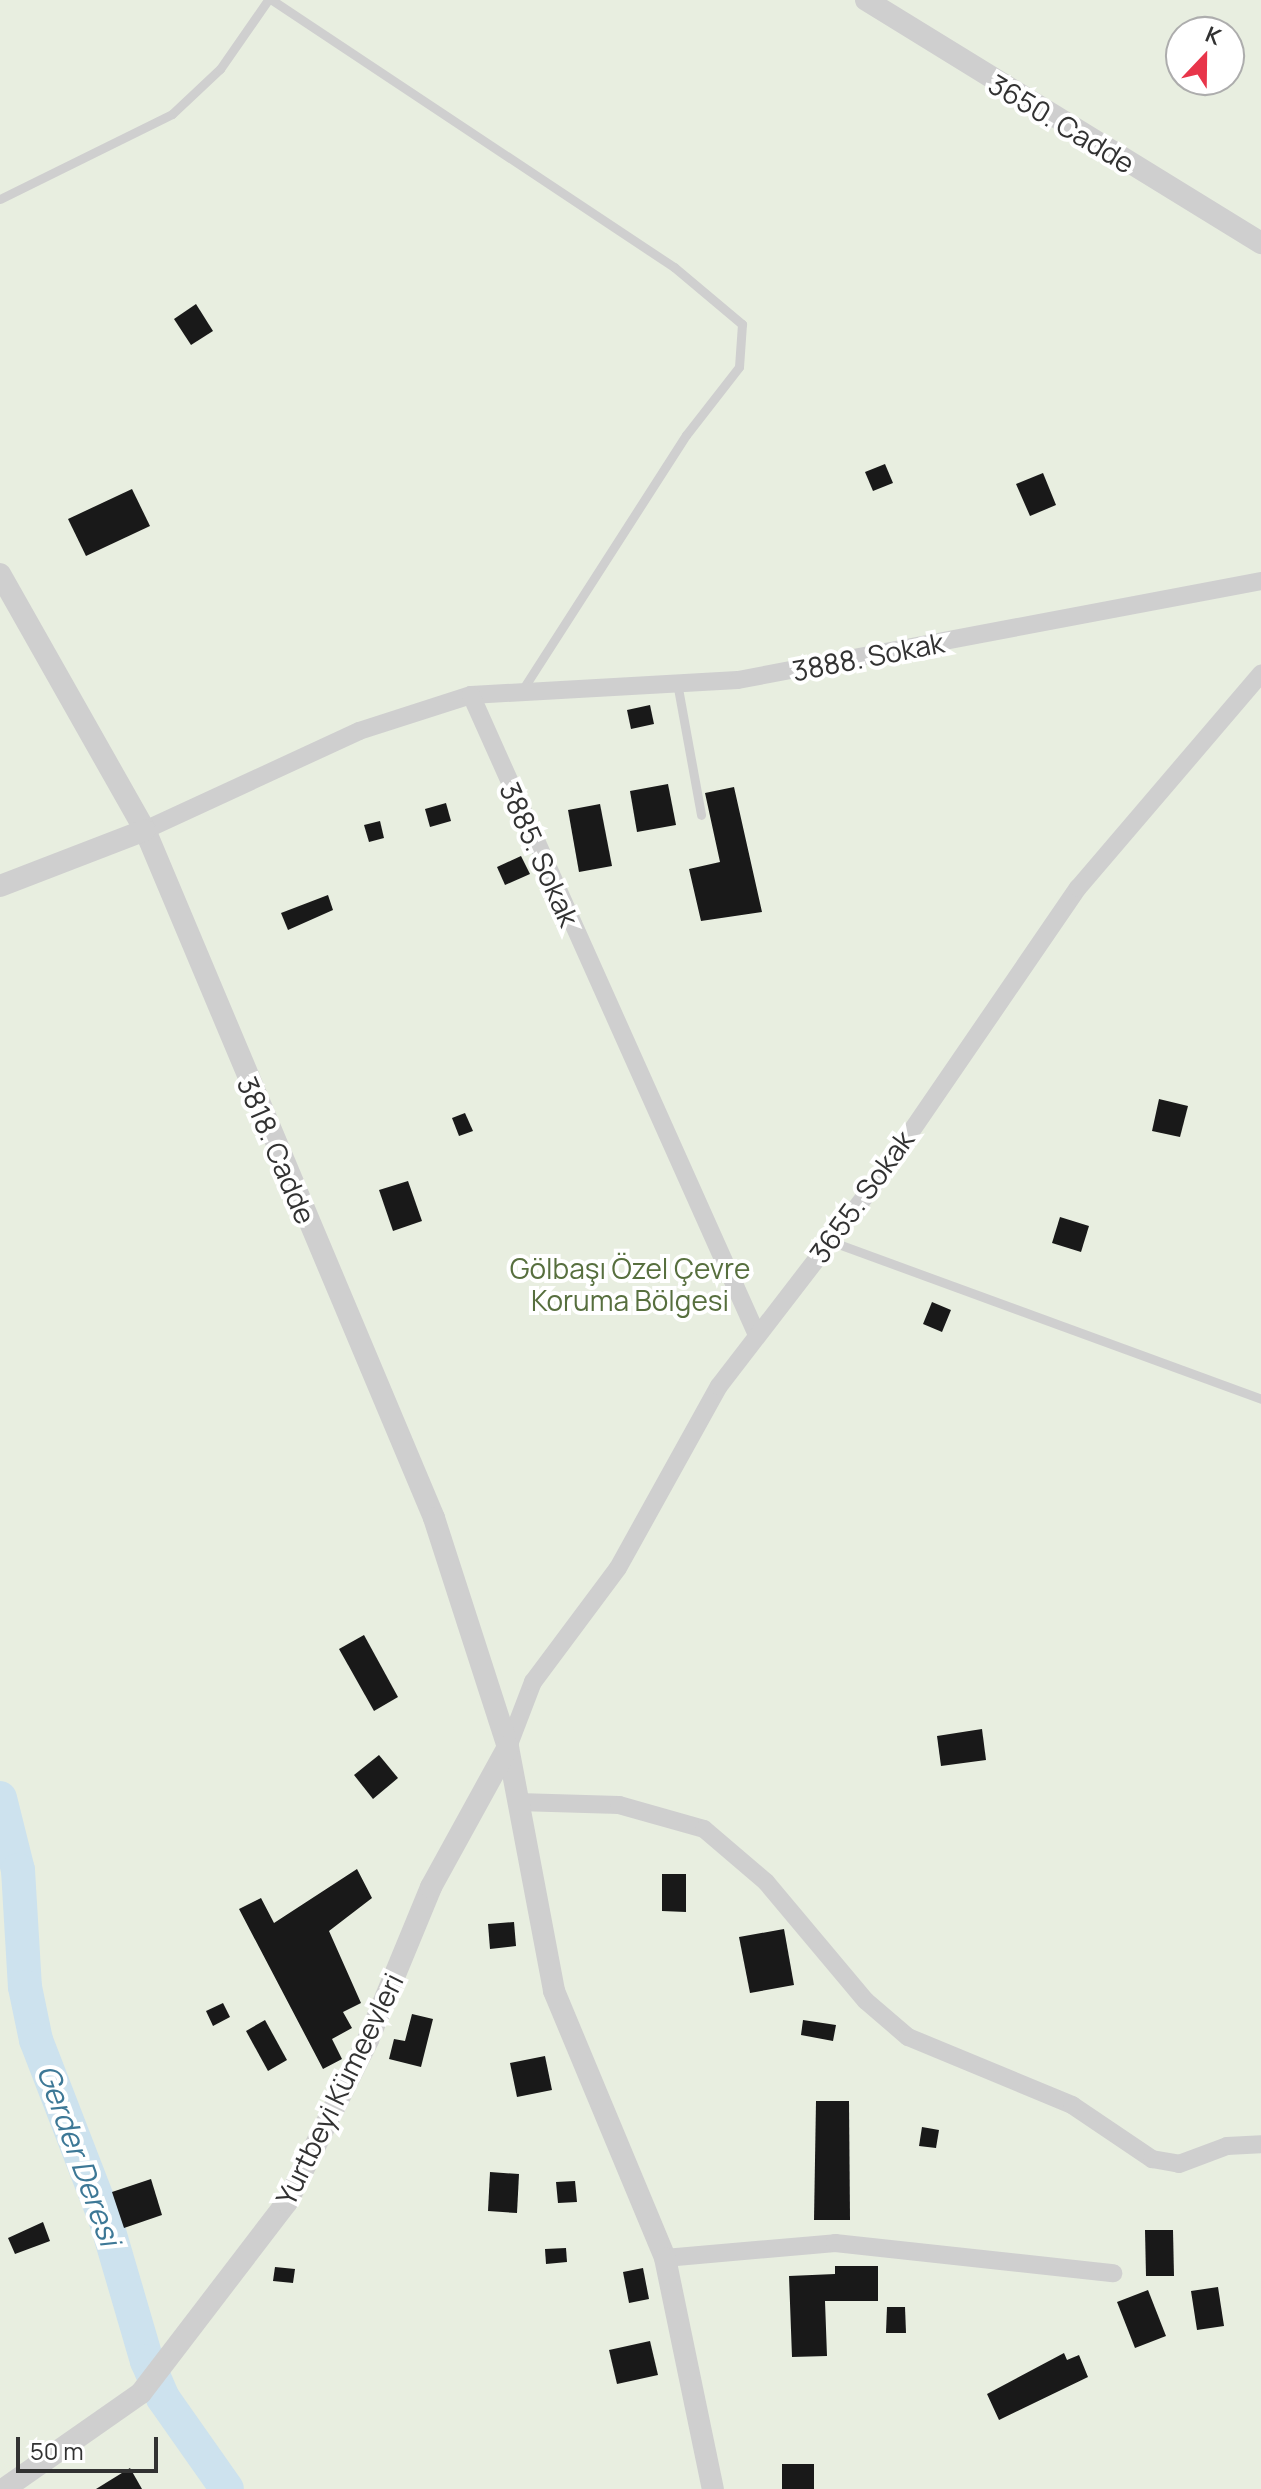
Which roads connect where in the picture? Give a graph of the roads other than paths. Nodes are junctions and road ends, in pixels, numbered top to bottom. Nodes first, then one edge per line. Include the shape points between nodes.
1 (270, 0) edge
2 (866, 0) edge
3 (0, 199) edge
4 (1261, 243) edge
5 (0, 574) edge
6 (1261, 581) edge
7 (1261, 674) edge
8 (678, 688) junction
9 (521, 692) junction
10 (471, 695) junction
11 (701, 815) dead end
12 (145, 830) junction
13 (0, 886) edge
14 (830, 1241) junction
15 (757, 1335) junction
16 (1261, 1399) edge
17 (508, 1747) junction
18 (518, 1802) junction
19 (1261, 2144) edge
20 (665, 2258) junction
21 (1113, 2273) dead end
22 (4, 2489) edge
23 (713, 2489) edge

1 - 3 lane via 220,69 172,114
1 - 9 lane via 674,267 742,324 739,367 686,435
2 - 4 street, 3650. Cadde
5 - 12 street, 3818. Cadde
6 - 8 street, 3888. Sokak
7 - 14 street, 3655. Sokak via 1078,888
8 - 9 street, 3888. Sokak
8 - 11 lane
9 - 10 street, 3888. Sokak
10 - 12 street via 359,731
10 - 15 street, 3885. Sokak
12 - 13 street
12 - 17 street, 3818. Cadde via 434,1518
14 - 15 street, 3655. Sokak
14 - 16 lane
15 - 17 street, 3655. Sokak via 700,1415 618,1568 533,1682
17 - 18 street
17 - 22 street, Yurtbeyi Kümeevleri via 431,1887 368,2040 292,2192 141,2393
18 - 19 street via 619,1805 704,1829 766,1882 866,2001 908,2037 1072,2105 1152,2159 1179,2164 1227,2146
18 - 20 street via 554,1991
20 - 21 street via 819,2243
20 - 23 street

